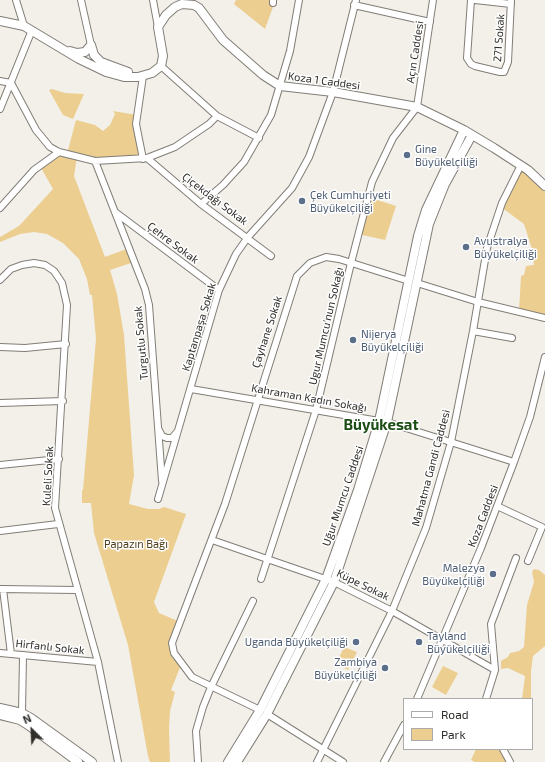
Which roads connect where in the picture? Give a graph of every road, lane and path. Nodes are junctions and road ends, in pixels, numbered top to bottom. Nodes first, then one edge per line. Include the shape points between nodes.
1 (16, 0) edge
2 (81, 0) edge
3 (153, 0) edge
4 (299, 0) edge
5 (433, 0) edge
6 (471, 0) edge
7 (475, 0) edge
8 (511, 2) edge
9 (355, 3) edge
10 (0, 21) edge
11 (430, 22) junction
12 (24, 26) junction
13 (158, 27) junction
14 (32, 30) junction
15 (91, 45) junction
16 (64, 49) junction
17 (162, 66) junction
18 (143, 76) junction
19 (0, 81) edge
20 (11, 83) junction
21 (280, 86) junction
22 (333, 92) junction
23 (417, 107) junction
24 (0, 109) edge
25 (217, 116) junction
26 (464, 130) junction
27 (472, 135) junction
28 (259, 138) junction
29 (59, 152) junction
30 (145, 158) junction
31 (95, 160) junction
32 (521, 165) junction
33 (545, 186) edge
34 (201, 204) junction
35 (0, 208) edge
36 (116, 212) junction
37 (248, 237) junction
38 (271, 256) dead end
39 (351, 263) junction
40 (0, 280) edge
41 (413, 282) junction
42 (219, 290) junction
43 (478, 302) junction
44 (545, 318) edge
45 (473, 331) junction
46 (512, 338) dead end
47 (66, 344) junction
48 (0, 347) edge
49 (545, 357) edge
50 (191, 389) junction
51 (257, 400) junction
52 (62, 401) junction
53 (0, 403) edge
54 (316, 410) junction
55 (156, 422) junction
56 (383, 422) junction
57 (179, 427) junction
58 (450, 442) junction
59 (58, 459) junction
60 (514, 462) junction
61 (0, 465) edge
62 (162, 485) junction
63 (158, 499) dead end
64 (497, 506) junction
65 (58, 524) junction
66 (0, 531) edge
67 (212, 540) junction
68 (268, 558) junction
69 (516, 558) dead end
70 (528, 562) dead end
71 (261, 579) dead end
72 (330, 580) junction
73 (2, 589) edge
74 (77, 590) junction
75 (253, 601) dead end
76 (392, 611) junction
77 (442, 639) junction
78 (0, 653) edge
79 (11, 654) junction
80 (22, 655) junction
81 (98, 662) junction
82 (494, 670) junction
83 (211, 687) junction
84 (417, 698) edge
85 (486, 698) edge
86 (0, 708) edge
87 (263, 712) junction
88 (22, 713) junction
89 (0, 715) edge
90 (403, 728) edge
91 (324, 750) junction
92 (504, 750) edge
93 (78, 762) edge
94 (92, 762) edge
95 (118, 762) edge
96 (198, 762) edge
97 (228, 762) edge
98 (236, 762) edge
99 (317, 762) edge
100 (343, 762) edge
101 (384, 762) edge
102 (510, 762) edge

1 - 12 street
2 - 15 street
3 - 13 street
4 - 21 street via 290,51
5 - 11 street, Açın Caddesi
6 - 8 street, 271 Sokak via 467,58 475,66 500,72 504,72 508,62
7 - 8 street
9 - 11 street
9 - 22 street, Kaptanpaşa Sokak
10 - 12 main road
11 - 23 street, Açın Caddesi
12 - 14 main road
13 - 17 main road via 164,56
13 - 21 main road, Koza 1 Caddesi via 175,6 194,5 223,40 263,75
14 - 16 main road
14 - 20 street
15 - 16 main road via 88,50 81,53
15 - 18 main road via 94,55 101,62
16 - 18 main road via 89,65 106,72 124,77
17 - 18 main road
17 - 25 street
18 - 30 street via 137,114 138,136
19 - 20 street
20 - 24 street
20 - 29 street via 36,130 50,147
21 - 22 main road, Koza 1 Caddesi
21 - 28 street via 271,115
22 - 23 main road, Koza 1 Caddesi
22 - 37 street, Kaptanpaşa Sokak via 310,157 292,188
23 - 26 main road, Koza 1 Caddesi
23 - 39 street, Ugur Mumcu'nun Sokağı via 393,138 372,182
25 - 28 street
25 - 30 street via 176,147
26 - 27 main road, Koza 1 Caddesi
26 - 41 main road, Uğur Mumcu Caddesi via 438,180 426,210
27 - 32 main road, Koza 1 Caddesi
27 - 41 main road, Uğur Mumcu Caddesi via 445,184 433,213
28 - 34 street via 244,162
29 - 31 street
29 - 35 street via 34,170
30 - 31 street
30 - 34 street, Çiçekdağı Sokak
31 - 36 street, Turgutlu Sokak
32 - 33 main road, Koza 1 Caddesi
32 - 43 street, Mahatma Gandi Caddesi via 494,226
34 - 37 street, Çiçekdağı Sokak
36 - 42 street, Çehre Sokak
36 - 55 street, Turgutlu Sokak via 149,305
37 - 38 street, Çiçekdağı Sokak
37 - 42 street, Kaptanpaşa Sokak via 236,254
39 - 41 street, Çayhane Sokak
39 - 51 street, Çayhane Sokak via 326,257 302,269 297,276
39 - 54 street, Ugur Mumcu'nun Sokağı
40 - 47 street, Kuleli Sokak via 11,269 22,265 45,265 54,271 62,283 67,305
41 - 43 street, Çayhane Sokak
41 - 56 main road, Uğur Mumcu Caddesi
42 - 50 street, Kaptanpaşa Sokak
43 - 44 street, Çayhane Sokak
43 - 45 street, Mahatma Gandi Caddesi
45 - 46 street
45 - 58 street, Mahatma Gandi Caddesi
47 - 48 street via 25,348
47 - 52 street, Kuleli Sokak
49 - 60 street, Koza Caddesi via 530,417
50 - 51 street, Kahraman Kadın Sokağı
50 - 57 street, Kaptanpaşa Sokak
51 - 54 street, Kahraman Kadın Sokağı
51 - 67 street, Çayhane Sokak
52 - 53 street
52 - 59 street, Kuleli Sokak
54 - 56 street, Kahraman Kadın Sokağı
54 - 68 street, Ugur Mumcu'nun Sokağı
55 - 57 street via 162,436 167,438 172,438
55 - 62 street, Turgutlu Sokak
56 - 58 street, Kahraman Kadın Sokağı
56 - 72 main road, Uğur Mumcu Caddesi via 358,490
57 - 62 street, Kaptanpaşa Sokak
58 - 60 street, Kahraman Kadın Sokağı
58 - 76 street, Mahatma Gandi Caddesi via 426,528
59 - 61 street
59 - 65 street, Kuleli Sokak via 55,508
60 - 64 street, Koza Caddesi
62 - 63 street, Kaptanpaşa Sokak
64 - 70 street via 542,527
64 - 77 street, Koza Caddesi
65 - 66 street
65 - 74 street, Kuleli Sokak
67 - 68 street, Küpe Sokak
67 - 83 street, Çayhane Sokak via 172,643 174,654 192,678
68 - 71 street, Ugur Mumcu'nun Sokağı
68 - 72 street, Küpe Sokak
69 - 82 street via 491,624
72 - 76 street, Küpe Sokak
72 - 87 main road, Uğur Mumcu Caddesi
73 - 74 street
73 - 79 street
74 - 81 street, Kuleli Sokak
75 - 83 street
76 - 77 street, Küpe Sokak
76 - 91 street, Mahatma Gandi Caddesi
77 - 82 street, Küpe Sokak
77 - 84 street, Koza Caddesi
78 - 79 street, Hirfanlı Sokak
79 - 80 street, Hirfanlı Sokak
80 - 81 street, Hirfanlı Sokak
80 - 88 street
81 - 95 street, Kuleli Sokak
82 - 85 street
83 - 87 street
83 - 96 street via 196,732
86 - 88 main road
87 - 91 street
87 - 97 main road, Uğur Mumcu Caddesi
87 - 98 main road, Uğur Mumcu Caddesi
88 - 94 main road
89 - 93 main road via 20,720
90 - 101 street
91 - 99 street, Mahatma Gandi Caddesi
91 - 100 street
92 - 102 street

